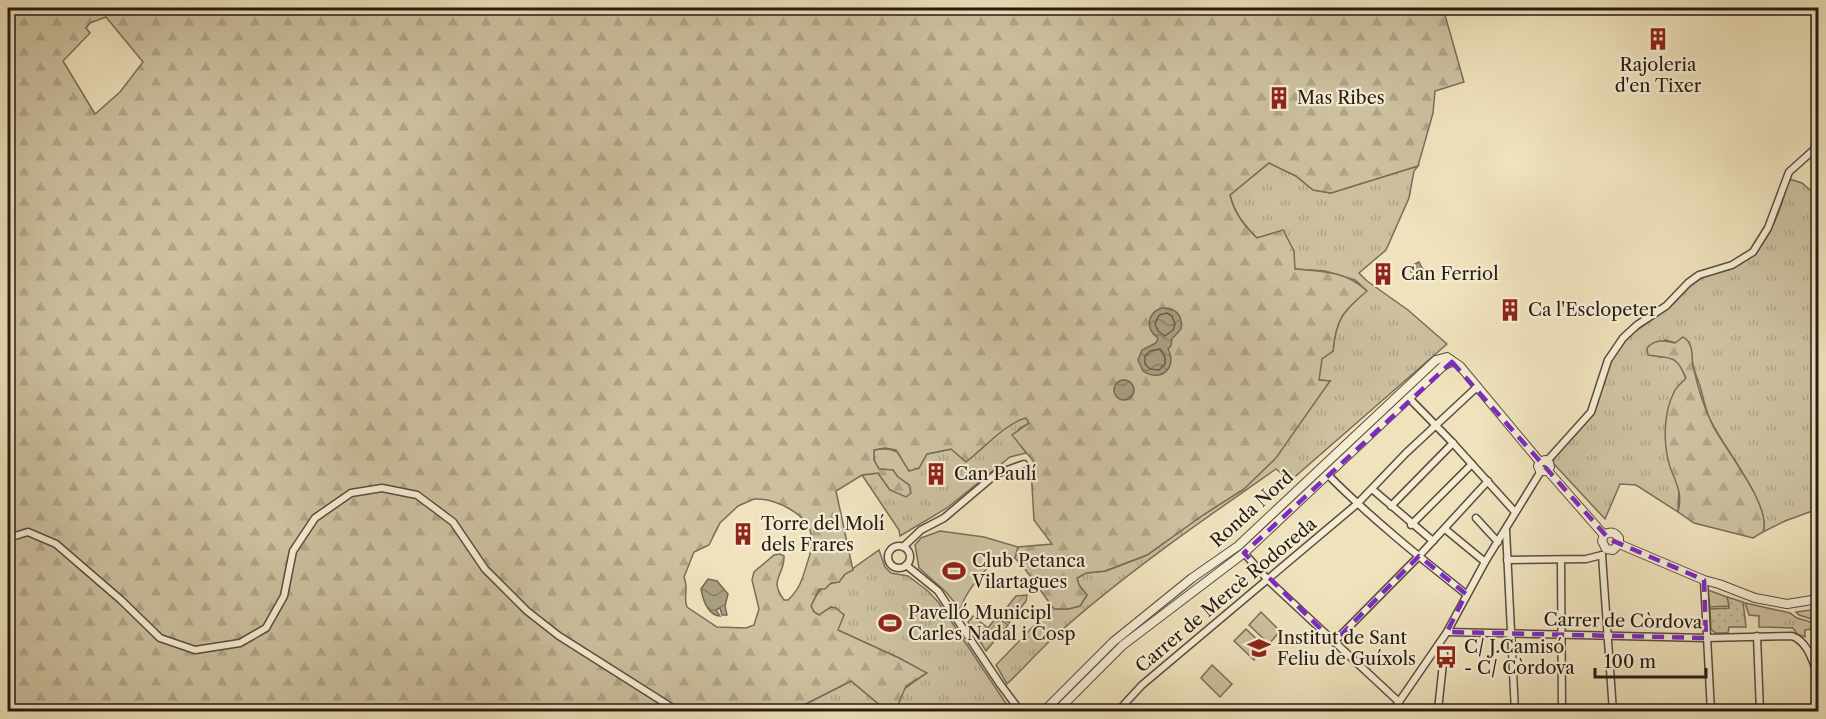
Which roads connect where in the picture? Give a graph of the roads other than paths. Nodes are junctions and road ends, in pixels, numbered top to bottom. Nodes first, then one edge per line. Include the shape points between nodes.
1 (1818, 146) edge
2 (1450, 360) junction
3 (1477, 387) junction
4 (1409, 398) junction
5 (1436, 425) junction
6 (1454, 443) junction
7 (1544, 462) junction
8 (1024, 464) dead end
9 (1472, 464) junction
10 (1544, 471) junction
11 (1328, 475) junction
12 (1488, 481) junction
13 (1372, 489) junction
14 (1357, 504) junction
15 (1391, 506) junction
16 (1515, 512) junction
17 (1476, 518) dead end
18 (1411, 525) junction
19 (1445, 528) junction
20 (1506, 529) junction
21 (1604, 535) junction
22 (8, 538) edge
23 (1433, 541) junction
24 (1498, 542) junction
25 (1619, 544) junction
26 (903, 547) junction
27 (1604, 552) junction
28 (1244, 553) junction
29 (1419, 556) junction
30 (1507, 560) junction
31 (1561, 560) junction
32 (1485, 562) junction
33 (906, 565) junction
34 (1268, 580) junction
35 (1704, 580) junction
36 (1466, 594) junction
37 (1818, 599) edge
38 (1447, 632) junction
39 (1562, 634) junction
40 (1511, 635) junction
41 (1607, 635) junction
42 (1756, 636) junction
43 (1706, 638) junction
44 (1334, 642) junction
45 (1439, 644) junction
46 (1818, 675) edge
47 (1399, 702) junction
48 (1438, 710) edge
49 (679, 711) edge
50 (1021, 711) edge
51 (1042, 711) edge
52 (1056, 711) edge
53 (1117, 711) edge
54 (1392, 711) edge
55 (1515, 711) edge
56 (1554, 711) edge
57 (1562, 711) edge
58 (1613, 711) edge
59 (1711, 711) edge
60 (1760, 711) edge

1 - 7 street via 1789,172 1768,228 1753,252 1732,265 1699,275 1623,338 1608,360 1591,412
2 - 3 street
2 - 4 street, Ronda Nord
2 - 51 street, Ronda Nord via 1436,360 1238,546 1113,642
3 - 5 street, Carrer de Mercè Rodoreda
3 - 7 street
4 - 5 street
4 - 11 street, Ronda Nord
5 - 6 street
5 - 13 street, Carrer de Mercè Rodoreda
6 - 9 street
6 - 15 street
7 - 10 street via 1550,466
8 - 26 street via 996,474
9 - 12 street
9 - 18 street
10 - 16 street
10 - 21 street
11 - 14 street
11 - 28 street, Ronda Nord
12 - 16 street
12 - 19 street
13 - 14 street, Carrer de Mercè Rodoreda
13 - 15 street
14 - 29 street
14 - 34 street, Carrer de Mercè Rodoreda
15 - 18 street
16 - 20 street
17 - 24 street
18 - 23 street
19 - 23 street
19 - 32 street
20 - 24 street
20 - 30 street
21 - 25 street via 1616,534
21 - 27 street
22 - 49 street via 28,532 56,544 160,638 195,650 240,644 266,628 284,596 293,551 315,518 351,493 382,488 417,495 453,522 485,569 527,611 559,636
23 - 29 street
24 - 32 street
25 - 27 street
25 - 35 street
26 - 33 street via 909,553
26 - 33 street via 892,548 888,558 894,567
27 - 31 street via 1586,559
27 - 41 street
28 - 34 street
28 - 52 street, Ronda Nord via 1123,645
29 - 36 street
29 - 44 street
30 - 31 street
30 - 40 street
31 - 39 street
32 - 36 street
33 - 50 street via 938,591
34 - 44 street
34 - 53 street, Carrer de Mercè Rodoreda via 1142,685
35 - 37 street via 1777,604
35 - 43 street
36 - 38 street
38 - 40 street, Carrer de Còrdova
38 - 45 street
39 - 40 street, Carrer de Còrdova
39 - 41 street, Carrer de Còrdova
39 - 57 street
40 - 55 street
41 - 43 street, Carrer de Còrdova
41 - 58 street
42 - 43 street, Carrer de Còrdova
42 - 46 street, Carrer de Còrdova via 1799,638
42 - 60 street
43 - 59 street
44 - 47 street
45 - 47 street
45 - 48 street via 1444,654
47 - 54 street
48 - 55 street
55 - 56 street

